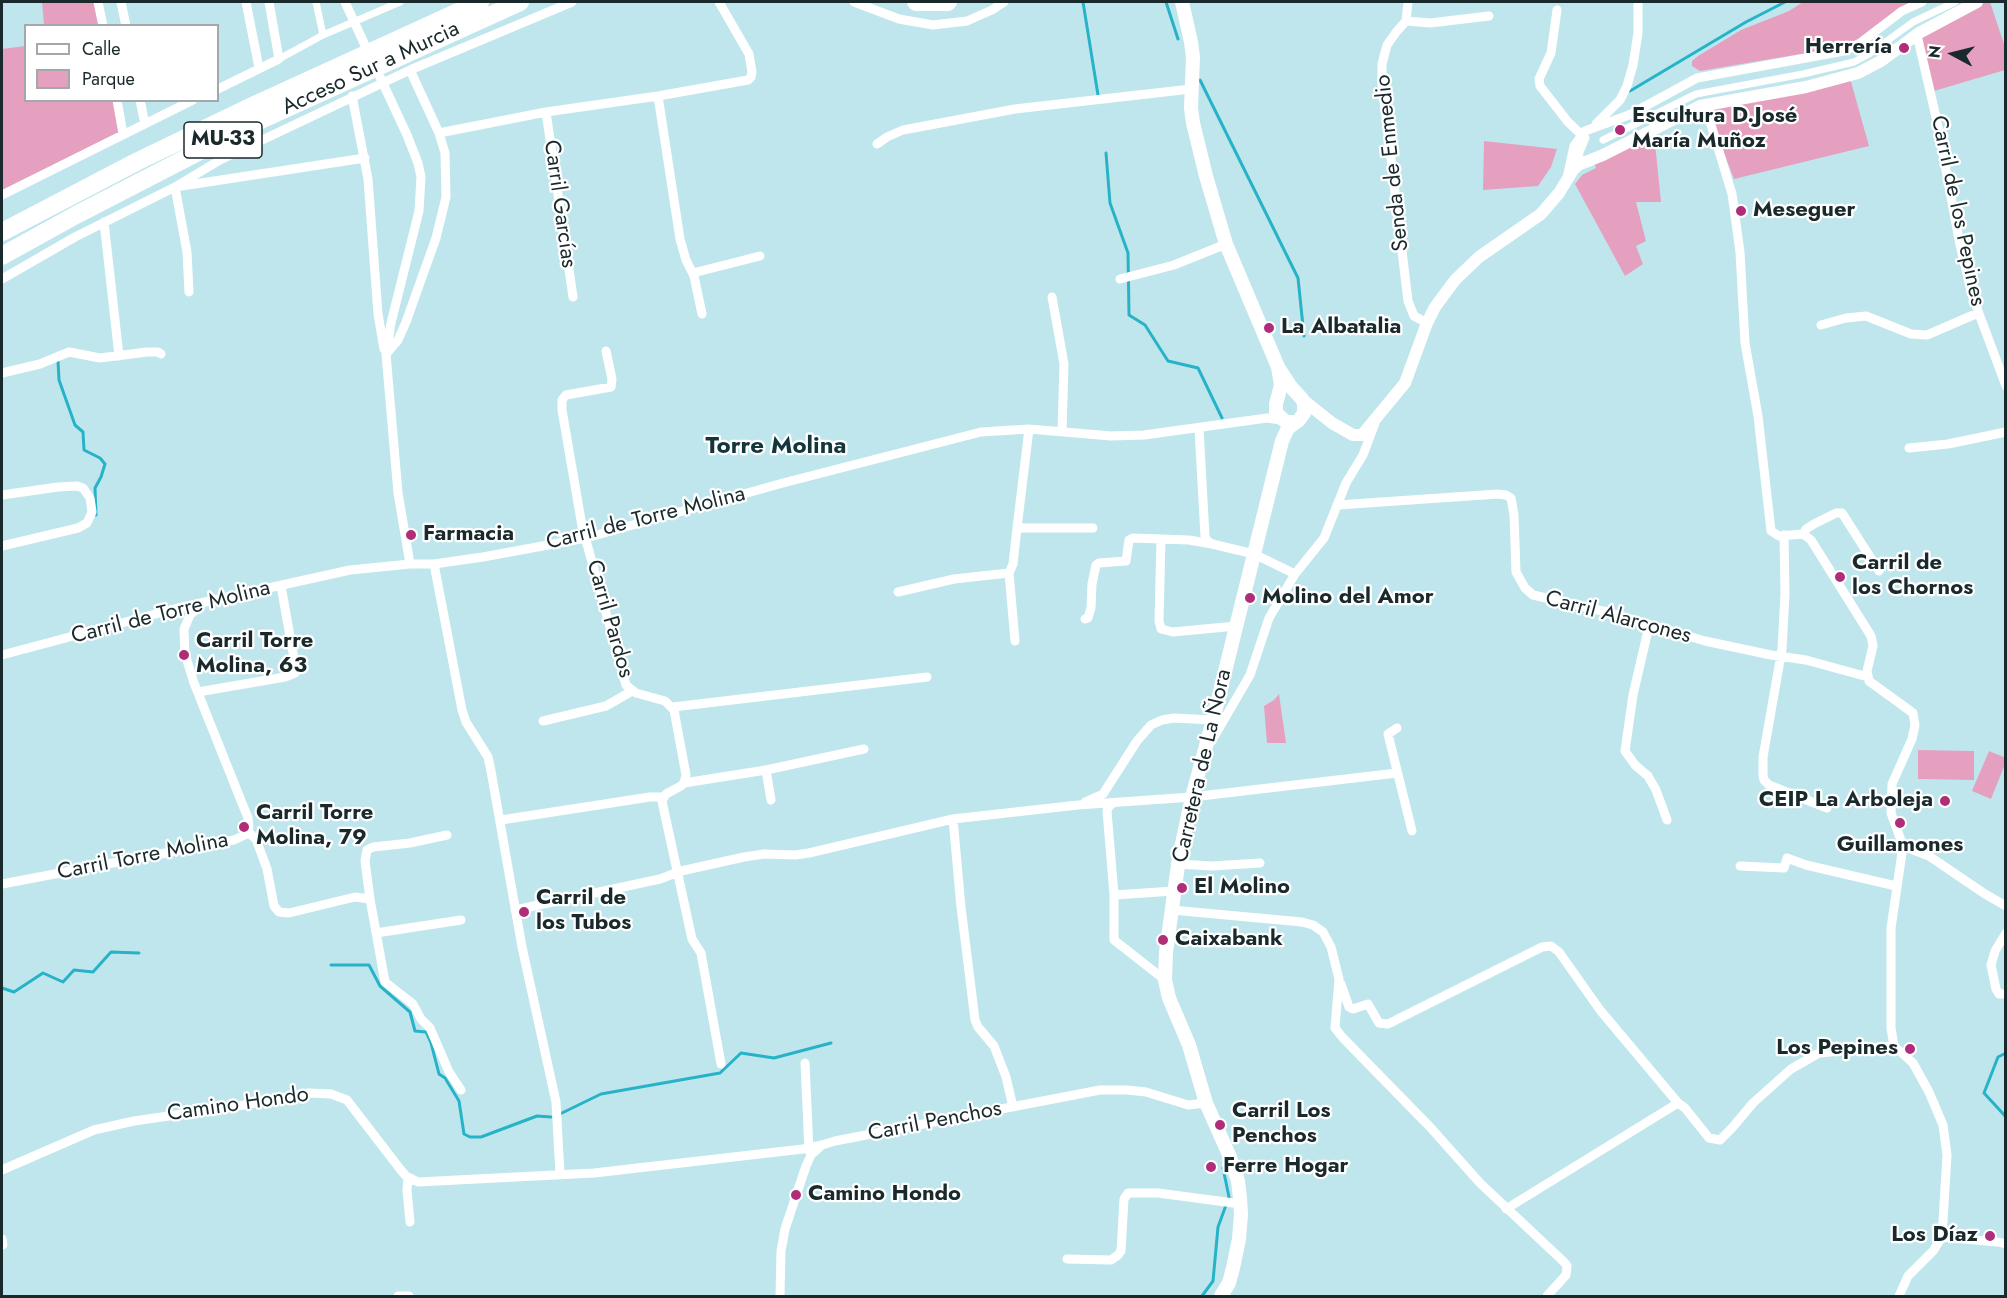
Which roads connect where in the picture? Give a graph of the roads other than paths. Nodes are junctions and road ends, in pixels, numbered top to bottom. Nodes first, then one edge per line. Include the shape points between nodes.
1 (98, 2) edge
2 (121, 2) edge
3 (246, 2) edge
4 (268, 2) edge
5 (316, 2) edge
6 (345, 2) edge
7 (400, 2) edge
8 (480, 2) edge
9 (520, 2) edge
10 (532, 2) edge
11 (572, 2) edge
12 (719, 2) edge
13 (854, 2) edge
14 (916, 2) edge
15 (948, 2) edge
16 (1004, 2) edge
17 (1182, 2) edge
18 (1408, 2) edge
19 (1638, 2) edge
20 (1922, 2) edge
21 (1955, 2) edge
22 (1977, 2) edge
23 (1557, 10) dead end
24 (1489, 16) dead end
25 (1406, 21) junction
26 (103, 24) edge
27 (126, 24) edge
28 (448, 33) junction
29 (323, 35) junction
30 (1917, 35) junction
31 (279, 59) junction
32 (260, 68) junction
33 (410, 70) junction
34 (219, 88) edge
35 (1191, 89) junction
36 (352, 96) junction
37 (658, 96) junction
38 (1620, 100) junction
39 (117, 102) edge
40 (140, 102) edge
41 (189, 102) edge
42 (1705, 105) junction
43 (546, 112) junction
44 (1629, 115) junction
45 (145, 124) junction
46 (1592, 128) junction
47 (123, 134) junction
48 (439, 134) junction
49 (1583, 136) junction
50 (1603, 140) dead end
51 (877, 144) dead end
52 (365, 159) junction
53 (1578, 165) junction
54 (193, 180) junction
55 (1566, 180) junction
56 (175, 187) junction
57 (2, 195) edge
58 (104, 222) junction
59 (2, 232) edge
60 (1226, 244) junction
61 (2, 256) edge
62 (760, 256) dead end
63 (693, 273) junction
64 (2, 279) edge
65 (1120, 279) dead end
66 (189, 292) dead end
67 (573, 297) dead end
68 (1052, 297) dead end
69 (1978, 313) junction
70 (702, 314) dead end
71 (1427, 322) junction
72 (379, 323) junction
73 (1821, 325) dead end
74 (389, 329) junction
75 (399, 336) junction
76 (606, 351) dead end
77 (161, 354) dead end
78 (386, 354) junction
79 (119, 356) junction
80 (1278, 367) junction
81 (2, 373) edge
82 (2006, 386) edge
83 (1300, 397) junction
84 (1277, 402) junction
85 (1258, 419) junction
86 (1376, 420) junction
87 (1288, 421) junction
88 (1332, 423) junction
89 (1029, 429) junction
90 (1199, 429) junction
91 (1062, 431) junction
92 (2006, 432) edge
93 (1353, 435) junction
94 (1909, 448) dead end
95 (1363, 454) junction
96 (2, 495) edge
97 (1338, 505) junction
98 (1204, 525) junction
99 (1017, 528) junction
100 (1093, 528) dead end
101 (1803, 534) junction
102 (1784, 535) junction
103 (585, 538) junction
104 (1161, 539) junction
105 (1189, 540) junction
106 (1215, 545) junction
107 (2, 546) edge
108 (1254, 554) junction
109 (410, 564) junction
110 (434, 564) junction
111 (1879, 572) dead end
112 (1009, 573) junction
113 (1295, 574) junction
114 (280, 586) junction
115 (898, 592) dead end
116 (204, 602) junction
117 (182, 607) junction
118 (1085, 619) dead end
119 (187, 621) junction
120 (1236, 626) junction
121 (1649, 626) junction
122 (1015, 640) dead end
123 (2, 655) edge
124 (1781, 656) junction
125 (1868, 677) junction
126 (927, 678) dead end
127 (632, 691) junction
128 (198, 692) junction
129 (673, 707) junction
130 (1213, 720) junction
131 (543, 721) dead end
132 (1397, 728) dead end
133 (864, 749) dead end
134 (1205, 752) junction
135 (766, 770) junction
136 (1397, 773) junction
137 (684, 783) junction
138 (1107, 788) junction
139 (664, 797) junction
140 (1192, 797) junction
141 (771, 800) dead end
142 (1115, 803) junction
143 (1078, 806) junction
144 (1827, 808) dead end
145 (953, 819) junction
146 (501, 820) junction
147 (1667, 820) dead end
148 (1412, 831) dead end
149 (248, 832) junction
150 (447, 835) dead end
151 (1903, 846) junction
152 (1260, 863) dead end
153 (1178, 864) junction
154 (1740, 866) dead end
155 (676, 873) junction
156 (2, 884) edge
157 (1896, 886) junction
158 (1174, 891) junction
159 (1114, 895) junction
160 (370, 899) junction
161 (2006, 906) edge
162 (515, 910) junction
163 (1172, 910) junction
164 (461, 920) dead end
165 (376, 933) junction
166 (2006, 933) edge
167 (1339, 979) junction
168 (1165, 980) junction
169 (2006, 994) edge
170 (1349, 1007) junction
171 (1335, 1014) junction
172 (1894, 1046) junction
173 (805, 1063) dead end
174 (721, 1064) dead end
175 (461, 1090) dead end
176 (1206, 1102) junction
177 (1678, 1103) junction
178 (1013, 1107) junction
179 (811, 1151) junction
180 (2, 1170) edge
181 (560, 1174) junction
182 (408, 1178) junction
183 (1232, 1203) junction
184 (1506, 1209) junction
185 (410, 1222) dead end
186 (1942, 1236) junction
187 (2006, 1244) edge
188 (1067, 1259) dead end
189 (398, 1296) edge
190 (409, 1296) edge
191 (780, 1296) edge
192 (1221, 1296) edge
193 (1547, 1296) edge
194 (1899, 1296) edge

1 - 26 street
2 - 27 street
3 - 32 street
4 - 31 street
5 - 29 street
6 - 74 street via 418,163 421,193 415,230
7 - 29 street
8 - 59 highway, Acceso Sur a Murcia / MU-33 via 250,107
9 - 28 highway, Acceso Sur a Murcia / MU-33
10 - 28 highway
11 - 33 street
12 - 37 street via 749,54 751,77 742,82
13 - 16 street via 899,19 933,26 967,21
14 - 15 highway
17 - 35 main road via 1193,57
18 - 25 street
19 - 38 street via 1633,65
20 - 44 street via 1902,11 1844,51 1697,78
21 - 50 street via 1913,22 1854,62 1695,94
22 - 30 street
23 - 49 street via 1551,53 1539,79 1540,86
24 - 25 street via 1430,23
25 - 71 street, Senda de Enmedio via 1387,45 1382,84 1408,301 1414,316
28 - 61 highway, Acceso Sur a Murcia / MU-33 via 256,122
29 - 31 street
30 - 42 street via 1874,65 1851,75
30 - 69 street, Carril de los Pepines via 1960,245
31 - 32 street
32 - 34 street
33 - 36 street
33 - 48 street
35 - 51 street via 1015,109 903,130
35 - 60 main road via 1193,123
36 - 52 street
36 - 54 street via 220,160
37 - 43 street
37 - 63 street via 680,239
38 - 44 street via 1622,114
38 - 46 street
39 - 47 street
40 - 45 street
41 - 45 street
42 - 53 street
42 - 102 street via 1732,194 1740,252 1744,335 1758,416 1770,527 1776,535
43 - 48 street
43 - 67 street, Carril Garcías
44 - 46 street
45 - 47 street
46 - 49 street
47 - 57 street
48 - 75 street via 445,153 446,197 436,238
49 - 53 street
49 - 55 street via 1572,154
52 - 54 street
52 - 72 street
53 - 55 street
54 - 56 street
55 - 71 street via 1541,214 1491,248 1455,280
56 - 58 street
56 - 66 street via 187,252
58 - 64 street
58 - 79 street
60 - 65 street
60 - 80 main road
62 - 63 street
63 - 70 street
68 - 91 street via 1064,364
69 - 73 street via 1927,335 1911,334 1866,316
69 - 82 street, Carril de los Pepines
71 - 86 street via 1405,383
72 - 74 street
72 - 78 street
74 - 75 street via 394,337
74 - 78 street
75 - 78 street
76 - 103 street, Carril Pardos via 610,387 566,395 562,400
77 - 79 street
78 - 109 street via 398,493
79 - 81 street via 100,358 69,352
80 - 83 main road
80 - 84 main road via 1281,385
83 - 84 main road via 1285,394
83 - 87 main road via 1304,413
83 - 88 street
84 - 85 street
84 - 87 main road via 1276,413
85 - 87 street, Carril de Torre Molina
85 - 90 street, Carril de Torre Molina
86 - 93 street via 1362,435
86 - 95 street
87 - 88 street
87 - 108 main road, Carretera de La Ñora
88 - 93 street
89 - 91 street, Carril de Torre Molina
89 - 99 street
89 - 103 street, Carril de Torre Molina via 981,432
90 - 91 street, Carril de Torre Molina via 1111,436
90 - 98 street
92 - 94 street
93 - 95 street via 1362,445
95 - 97 street
96 - 107 street via 77,486 87,492 92,512 87,523 78,528
97 - 113 street via 1324,538
97 - 121 street, Carril Alarcones via 1506,495 1512,504 1516,572 1529,592
98 - 105 street via 1200,534
98 - 106 street via 1206,539
99 - 100 street
99 - 112 street
101 - 102 street
101 - 111 street via 1814,524 1842,513
101 - 125 street via 1816,548 1871,636
102 - 124 street
103 - 110 street, Carril de Torre Molina
103 - 127 street, Carril Pardos via 622,674
104 - 105 street
104 - 118 street via 1131,538 1126,561 1097,563 1089,615
104 - 120 street via 1161,630
105 - 106 street
106 - 108 street
108 - 113 street
108 - 120 main road, Carretera de La Ñora
109 - 110 street, Carril de Torre Molina
109 - 114 street, Carril de Torre Molina via 350,570
110 - 146 street via 462,710 488,757
112 - 115 street via 954,579
112 - 122 street
113 - 134 street via 1269,618 1250,675
114 - 116 street, Carril de Torre Molina
114 - 128 street via 295,673
116 - 117 street, Carril de Torre Molina
116 - 119 street
117 - 119 street via 188,612
117 - 123 street, Carril de Torre Molina
119 - 128 street, Carril Torre Molina via 185,654
120 - 130 main road, Carretera de La Ñora
121 - 124 street, Carril Alarcones
121 - 147 street via 1625,751 1648,776
124 - 125 street, Carril Alarcones
124 - 144 street via 1763,757 1764,780
125 - 151 street via 1913,713 1912,739 1892,794 1891,813
126 - 129 street
127 - 129 street, Carril Pardos
127 - 131 street via 606,705
128 - 149 street, Carril Torre Molina via 248,818
129 - 137 street
130 - 134 main road, Carretera de La Ñora
130 - 138 street via 1174,718 1151,725
132 - 136 street via 1388,734
133 - 135 street
134 - 140 main road, Carretera de La Ñora
135 - 137 street
135 - 141 street
136 - 140 street
136 - 148 street
137 - 139 street
138 - 142 street via 1107,800
138 - 143 street
139 - 146 street
139 - 155 street
140 - 142 street
140 - 153 main road, Carretera de La Ñora
142 - 143 street
142 - 159 street via 1107,811
143 - 145 street
145 - 155 street via 809,853 744,857
145 - 178 street via 975,1020 994,1046
146 - 162 street
149 - 156 street, Carril Torre Molina via 234,840
149 - 160 street via 256,839 279,912 355,897
150 - 160 street via 370,848 365,861
151 - 157 street
151 - 161 street via 1929,856
152 - 153 street
153 - 158 main road, Carretera de La Ñora
154 - 157 street via 1784,868 1787,858
155 - 162 street
155 - 174 street via 692,939 701,953
157 - 172 street via 1891,928
158 - 159 street
158 - 163 main road, Carretera de La Ñora
159 - 168 street via 1114,940
160 - 165 street
162 - 181 street via 556,1102
163 - 167 street via 1314,925 1332,947
163 - 168 main road, Carretera de La Ñora
164 - 165 street
165 - 175 street via 385,982 413,1004 430,1028
166 - 169 street via 1991,965 1996,989 1999,994
167 - 170 street
167 - 171 street
168 - 176 main road, Carretera de La Ñora
170 - 171 street via 1341,1006
170 - 177 street via 1368,1004 1379,1023 1388,1024 1551,946
171 - 184 street via 1335,1028 1343,1038
172 - 177 street via 1819,1053 1791,1069 1720,1140 1709,1138
172 - 186 street via 1913,1063 1943,1125 1947,1155
173 - 179 street via 807,1145
176 - 178 street, Carril Penchos via 1185,1104 1153,1093 1120,1089
176 - 183 main road, Carretera de La Ñora via 1238,1180
177 - 184 street
178 - 179 street, Carril Penchos via 835,1141
179 - 181 street
179 - 191 street via 783,1242
180 - 182 street, Camino Hondo via 84,1133 122,1123 322,1093 342,1097 351,1104
181 - 182 street via 425,1182
182 - 185 street
183 - 188 street via 1128,1192 1118,1255 1111,1260
183 - 192 main road, Carretera de La Ñora via 1239,1239 1229,1283
184 - 193 street via 1567,1266 1564,1279
186 - 187 street
186 - 194 street via 1908,1276
189 - 190 street

